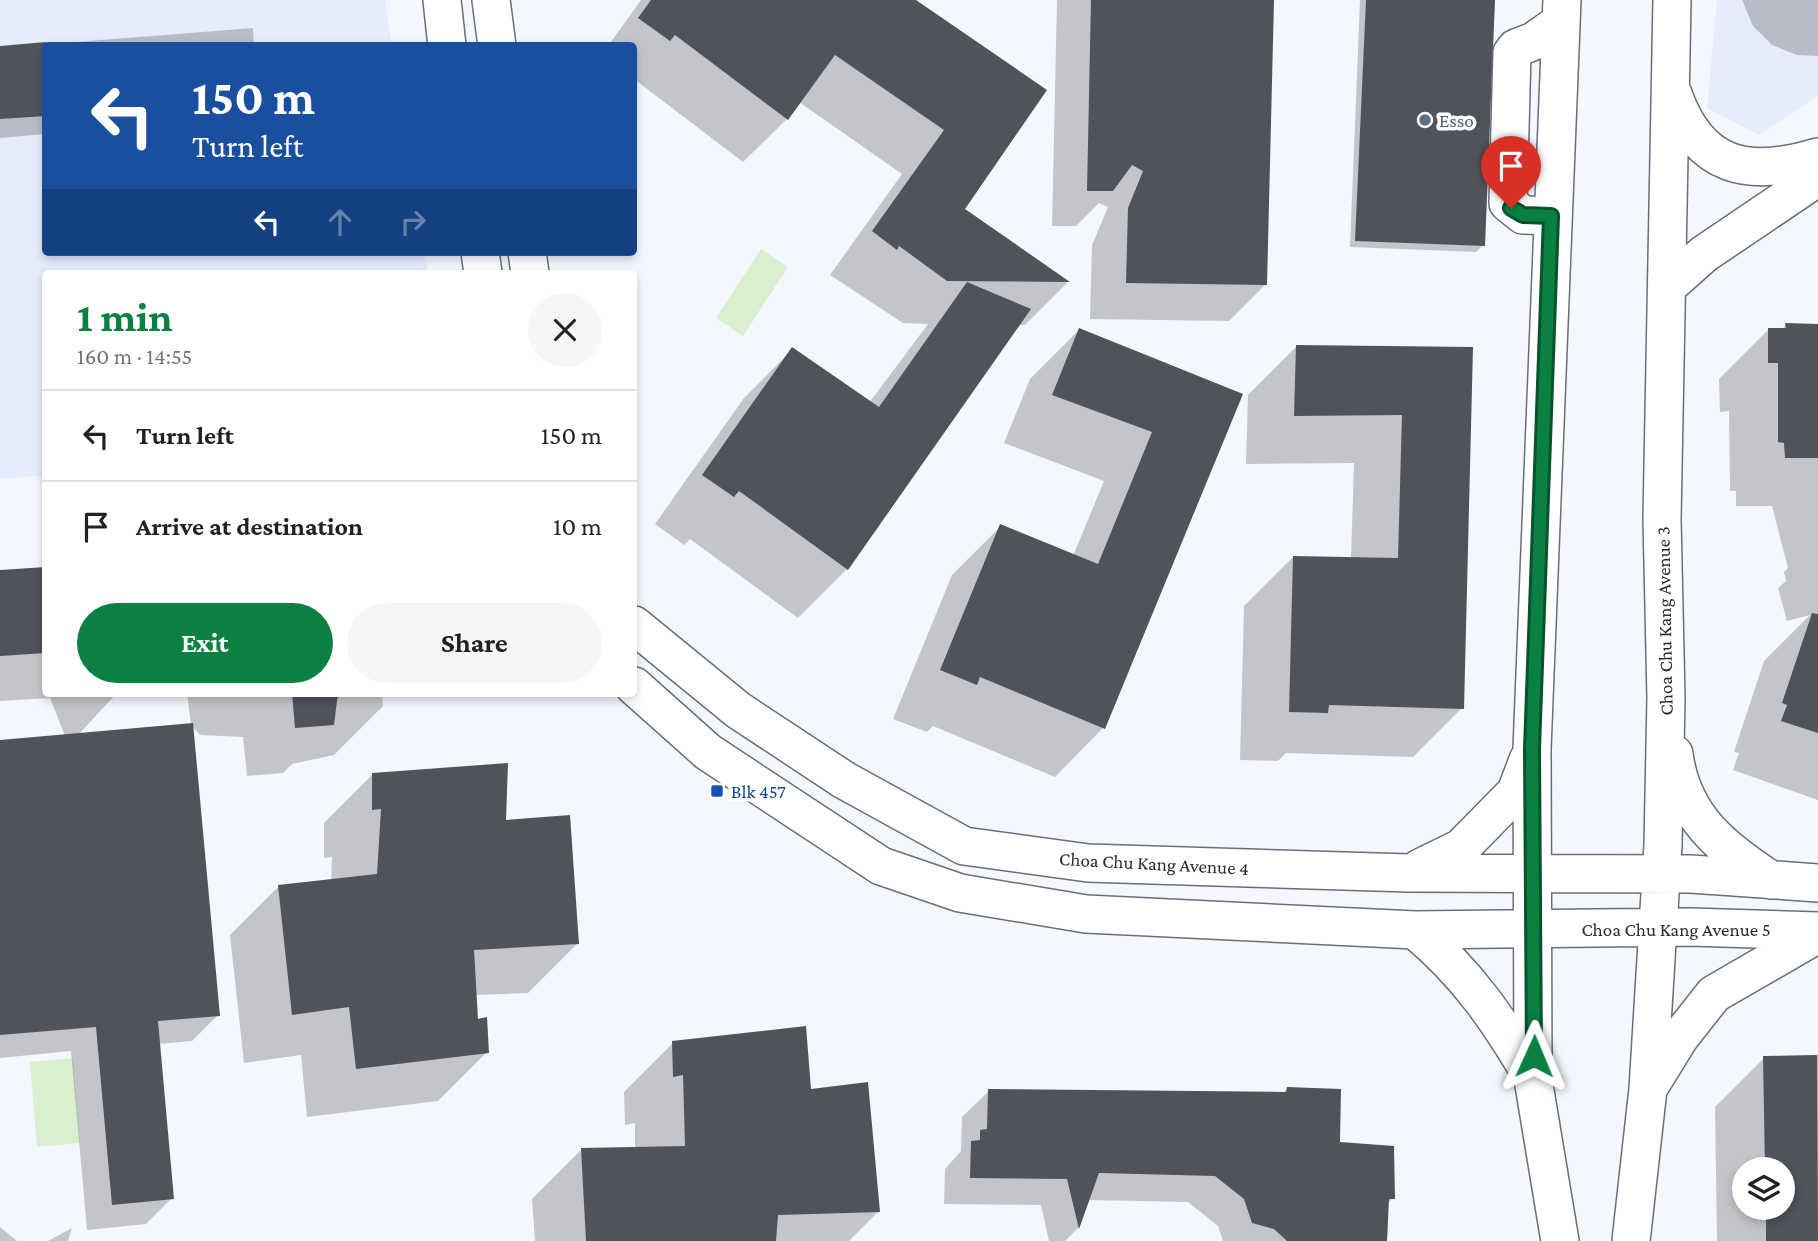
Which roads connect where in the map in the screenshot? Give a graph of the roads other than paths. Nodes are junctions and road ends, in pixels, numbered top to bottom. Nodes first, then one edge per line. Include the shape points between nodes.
1 (442, 0) edge
2 (491, 0) edge
3 (1672, 0) edge
4 (1562, 11) edge
5 (447, 42) edge
6 (496, 42) edge
7 (1671, 87) junction
8 (1818, 157) edge
9 (1818, 177) edge
10 (1668, 286) junction
11 (637, 627) edge
12 (637, 689) edge
13 (1666, 698) junction
14 (1532, 749) junction
15 (1409, 873) junction
16 (1661, 874) junction
17 (1533, 875) junction
18 (1775, 883) junction
19 (1818, 883) edge
20 (1534, 929) junction
21 (1657, 929) junction
22 (1415, 930) junction
23 (1818, 933) edge
24 (1533, 1079) junction
25 (1648, 1089) junction
26 (1560, 1241) edge
27 (1631, 1241) edge

1 - 5 street
2 - 6 street
3 - 7 street, Choa Chu Kang Avenue 3
4 - 14 street
7 - 8 street via 1681,116 1697,139 1734,166 1766,169
7 - 10 street, Choa Chu Kang Avenue 3
9 - 10 street via 1704,254
10 - 13 street, Choa Chu Kang Avenue 3 via 1662,519
11 - 15 street, Choa Chu Kang Avenue 4 via 738,710 844,779 964,846 1088,863
12 - 22 street via 708,752 881,866 960,893 1086,914
13 - 16 street, Choa Chu Kang Avenue 3
13 - 18 street via 1677,779 1706,830 1726,850
14 - 15 street via 1516,792 1461,848
14 - 17 street
15 - 17 street, Choa Chu Kang Avenue 4
16 - 17 street
16 - 18 street
16 - 21 street, Choa Chu Kang Avenue 3
17 - 20 street
18 - 19 street
20 - 21 street, Choa Chu Kang Avenue 5
20 - 22 street
20 - 24 street
21 - 23 street, Choa Chu Kang Avenue 5
21 - 25 street, Choa Chu Kang Avenue 3
22 - 24 street via 1451,959 1497,1018
23 - 25 street via 1714,994
24 - 26 street
25 - 27 street, Choa Chu Kang Avenue 3

